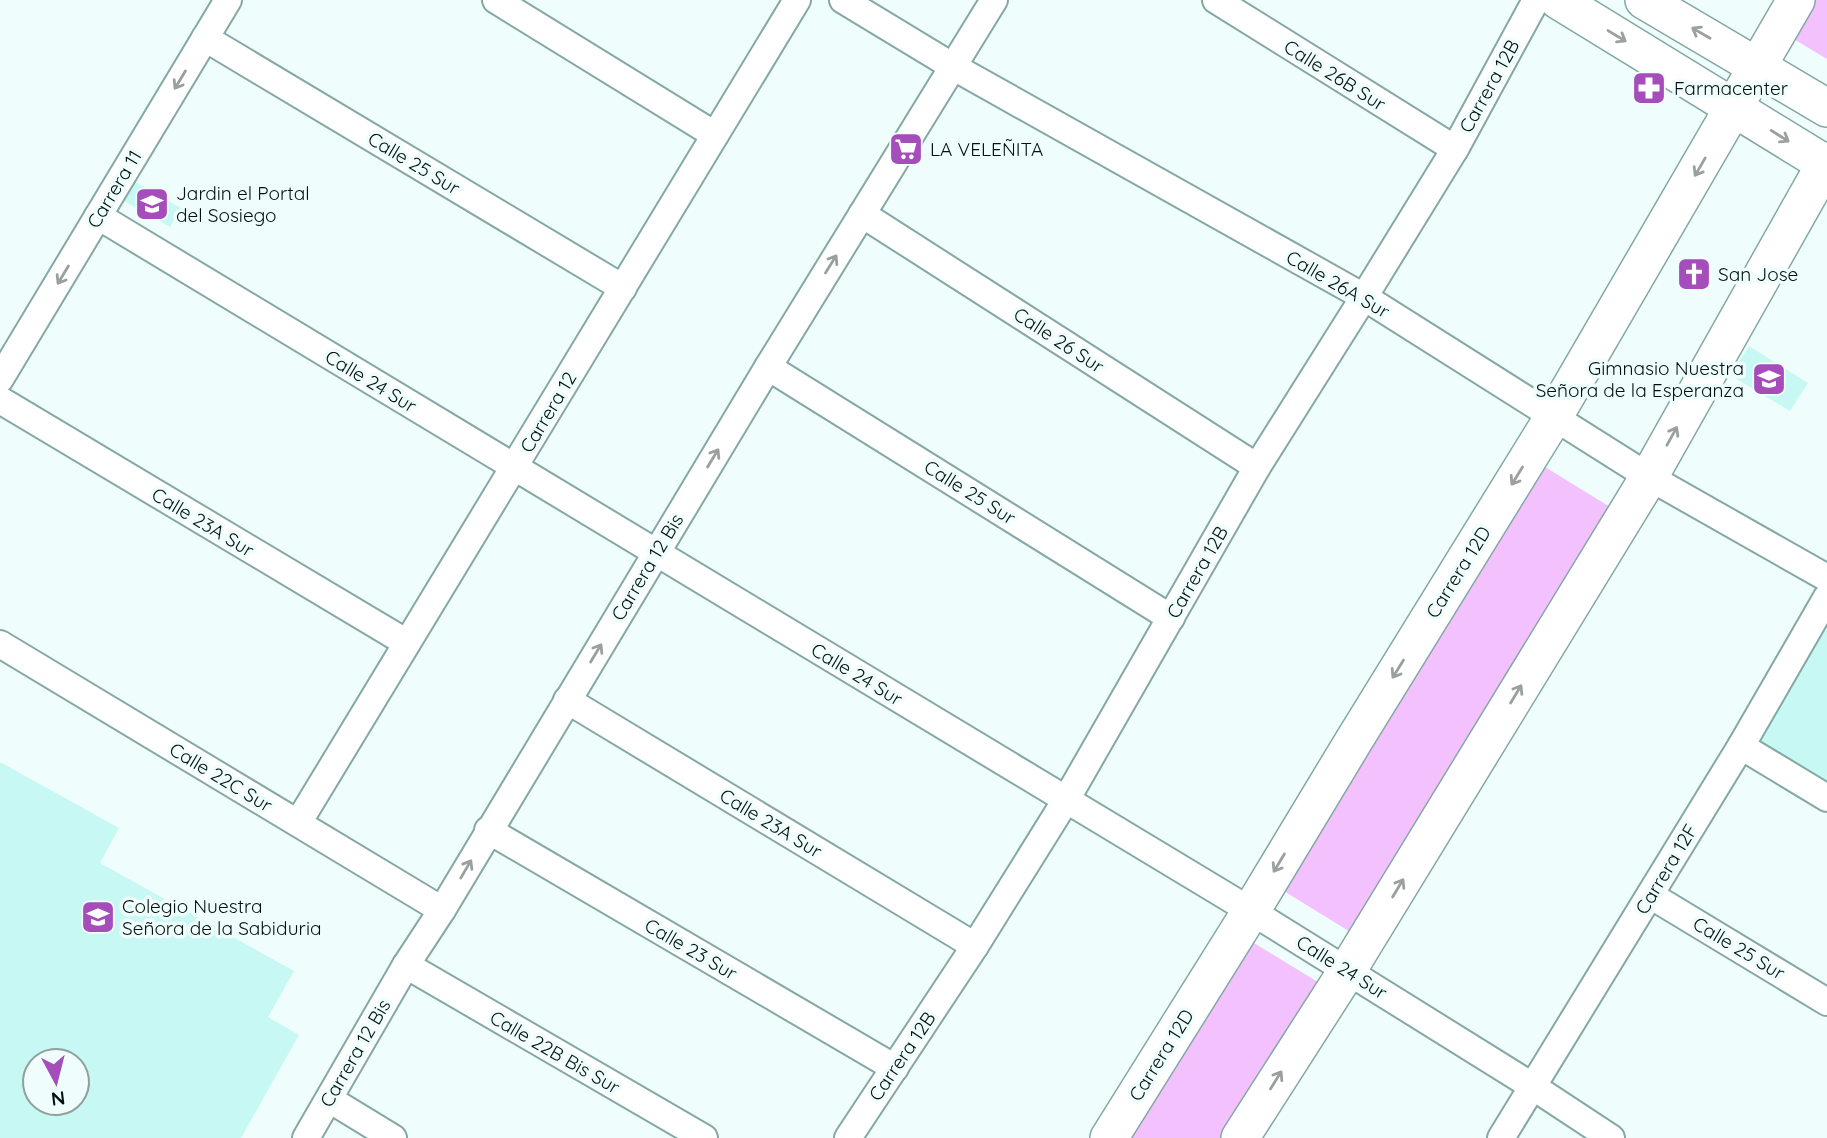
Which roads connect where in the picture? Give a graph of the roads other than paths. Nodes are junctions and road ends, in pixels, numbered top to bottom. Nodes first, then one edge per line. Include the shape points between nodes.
1 (228, 0) edge
2 (496, 0) edge
3 (797, 0) edge
4 (842, 0) edge
5 (994, 0) edge
6 (1216, 0) edge
7 (1536, 0) edge
8 (1558, 0) edge
9 (1644, 0) edge
10 (1796, 0) edge
11 (205, 38) junction
12 (952, 66) junction
13 (1757, 66) junction
14 (1735, 108) junction
15 (1827, 108) edge
16 (715, 135) junction
17 (1455, 149) junction
18 (1826, 164) edge
19 (862, 214) junction
20 (98, 216) junction
21 (623, 288) junction
22 (1364, 297) junction
23 (768, 367) junction
24 (0, 379) edge
25 (0, 400) edge
26 (1553, 418) junction
27 (514, 467) junction
28 (1257, 467) junction
29 (1649, 477) junction
30 (656, 553) junction
31 (1827, 578) edge
32 (1827, 597) edge
33 (1171, 618) junction
34 (407, 643) junction
35 (0, 644) edge
36 (567, 700) junction
37 (1741, 746) junction
38 (1827, 798) edge
39 (1066, 800) junction
40 (298, 823) junction
41 (488, 830) junction
42 (1650, 895) junction
43 (442, 910) junction
44 (1251, 911) junction
45 (975, 946) junction
46 (406, 965) junction
47 (1347, 971) junction
48 (1827, 1002) edge
49 (895, 1068) junction
50 (1532, 1086) junction
51 (329, 1099) junction
52 (306, 1138) edge
53 (393, 1138) edge
54 (704, 1138) edge
55 (848, 1138) edge
56 (1109, 1138) edge
57 (1240, 1138) edge
58 (1501, 1138) edge
59 (1611, 1138) edge

1 - 11 street, Carrera 11
2 - 16 street
3 - 16 street, Carrera 12
4 - 12 street, Calle 26A Sur
5 - 12 street, Carrera 12 Bis
6 - 17 street, Calle 26B Sur
7 - 17 street, Carrera 12B
8 -> 14 street
13 -> 9 street
10 - 13 street, Carrera 12D
11 -> 20 street, Carrera 11
11 - 21 street, Calle 25 Sur
12 - 19 street, Carrera 12 Bis
12 - 22 street, Calle 26A Sur
13 - 14 street, Carrera 12D
13 - 15 street
14 -> 18 street
14 -> 26 street, Carrera 12D
16 - 21 street, Carrera 12
17 - 22 street, Carrera 12B
29 -> 18 street
23 -> 19 street, Carrera 12 Bis
19 - 28 street, Calle 26 Sur
20 -> 24 street, Carrera 11
20 - 27 street, Calle 24 Sur
21 - 27 street, Carrera 12
22 - 26 street, Calle 26A Sur
22 - 28 street, Carrera 12B
30 -> 23 street, Carrera 12 Bis
23 - 33 street, Calle 25 Sur
25 - 34 street, Calle 23A Sur
26 - 29 street, Calle 26A Sur
26 -> 44 street, Carrera 12D
27 - 30 street, Calle 24 Sur
27 - 34 street, Carrera 12
28 - 33 street, Carrera 12B
29 - 31 street, Calle 26A Sur
47 -> 29 street
36 -> 30 street, Carrera 12 Bis
30 - 39 street, Calle 24 Sur
32 - 37 street, Carrera 12F
33 - 39 street, Carrera 12B
34 - 40 street, Carrera 12
35 - 40 street, Calle 22C Sur
36 - 41 street, Carrera 12 Bis
36 - 45 street, Calle 23A Sur
37 - 38 street
37 - 42 street, Carrera 12F
39 - 44 street, Calle 24 Sur
39 - 45 street, Carrera 12B
40 - 43 street, Calle 22C Sur
43 -> 41 street, Carrera 12 Bis
41 - 49 street, Calle 23 Sur
42 - 48 street, Calle 25 Sur
42 - 50 street, Carrera 12F
43 - 46 street, Carrera 12 Bis
44 - 47 street, Calle 24 Sur
44 - 56 street, Carrera 12D
45 - 49 street, Carrera 12B
46 - 51 street, Carrera 12 Bis
46 - 54 street, Calle 22B Bis Sur
47 - 50 street, Calle 24 Sur
57 -> 47 street
49 - 55 street, Carrera 12B
50 - 58 street, Carrera 12F
50 - 59 street, Calle 24 Sur
51 - 52 street, Carrera 12 Bis
51 - 53 street

